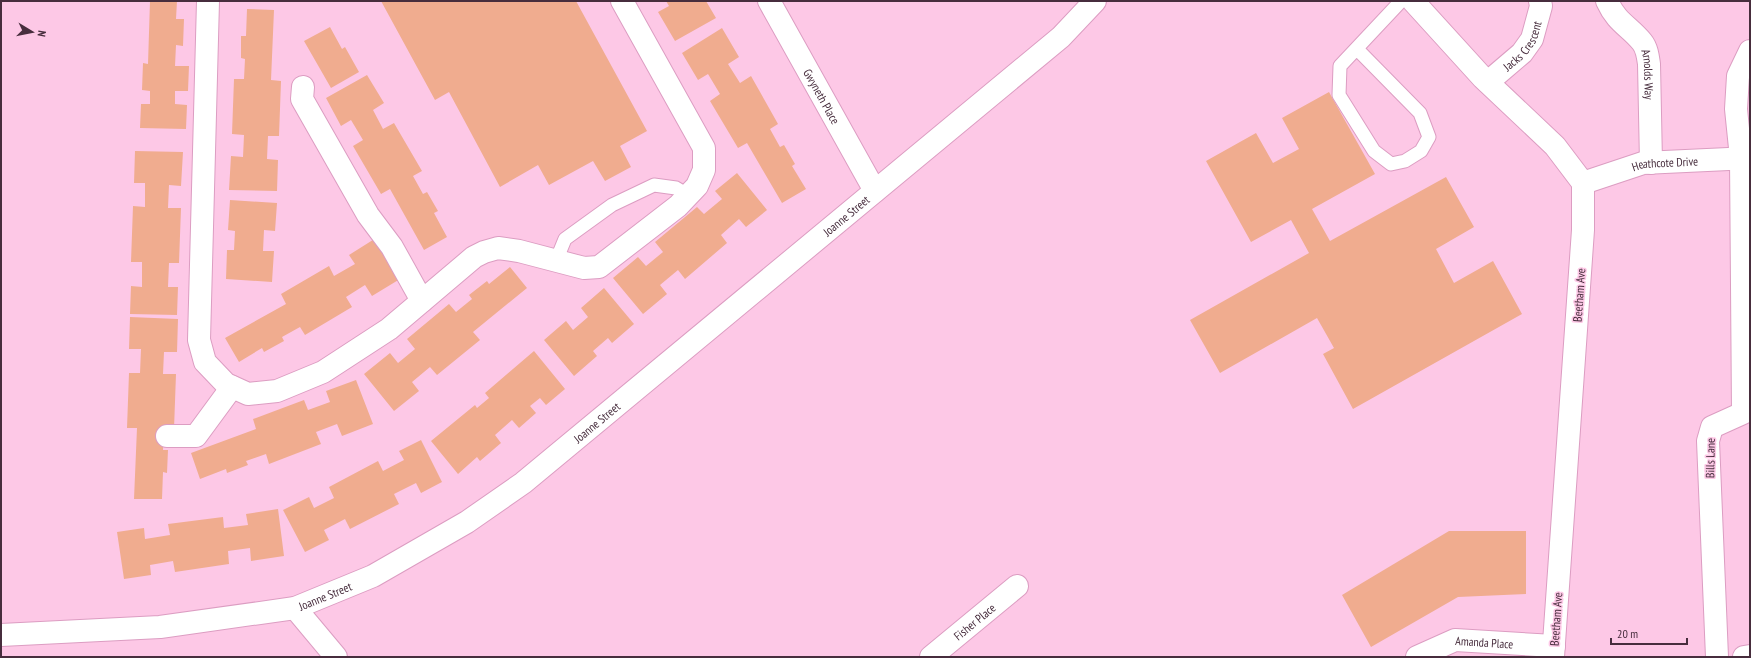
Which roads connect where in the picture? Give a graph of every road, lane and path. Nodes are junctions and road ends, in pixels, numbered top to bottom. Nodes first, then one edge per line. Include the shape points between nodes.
1 (208, 1) edge
2 (622, 1) edge
3 (769, 1) edge
4 (1095, 1) edge
5 (1401, 1) edge
6 (1413, 1) edge
7 (1540, 1) edge
8 (1607, 1) edge
9 (1357, 48) junction
10 (1750, 51) edge
11 (1488, 82) junction
12 (302, 87) dead end
13 (1746, 158) edge
14 (1651, 162) junction
15 (1583, 183) junction
16 (875, 191) junction
17 (688, 195) junction
18 (556, 261) junction
19 (422, 301) junction
20 (232, 387) junction
21 (167, 436) dead end
22 (1017, 586) dead end
23 (295, 608) junction
24 (1, 634) edge
25 (1554, 651) edge
26 (1750, 656) edge
27 (336, 657) edge
28 (932, 657) edge
29 (1417, 657) edge
30 (1717, 657) edge
31 (1744, 657) edge

1 - 20 street via 199,340 205,362
2 - 17 street via 704,148 704,170 697,186
3 - 16 street, Gwyneth Place
4 - 16 street, Joanne Street via 1061,37
5 - 9 lane
6 - 11 street
7 - 11 street, Jacks Crescent via 1541,6 1532,39 1522,53
8 - 14 street, Arnolds Way via 1619,21 1643,43 1646,51 1649,64
9 - 9 lane via 1340,66 1339,95 1374,151 1391,164 1404,161 1421,151 1428,137 1424,122 1420,113
10 - 13 street via 1738,76 1736,109
11 - 15 street via 1555,146
12 - 19 street via 302,100 368,215 392,247
13 - 14 street, Heathcote Drive
13 - 30 street, Bills Lane via 1742,413 1712,427 1708,441
14 - 15 street, Heathcote Drive
15 - 25 street, Beetham Ave via 1583,230
16 - 23 street, Joanne Street via 523,483 467,522 373,576
17 - 18 street via 678,206 599,267 584,268
17 - 18 lane via 676,188 654,185 612,205 565,239
18 - 19 street via 498,248 484,252 474,257
19 - 20 street via 390,329 322,372 276,391 248,394
20 - 21 street via 196,436
22 - 28 street, Fisher Place
23 - 24 street, Joanne Street via 160,627
23 - 27 street
25 - 29 street, Amanda Place via 1456,640
26 - 31 street

